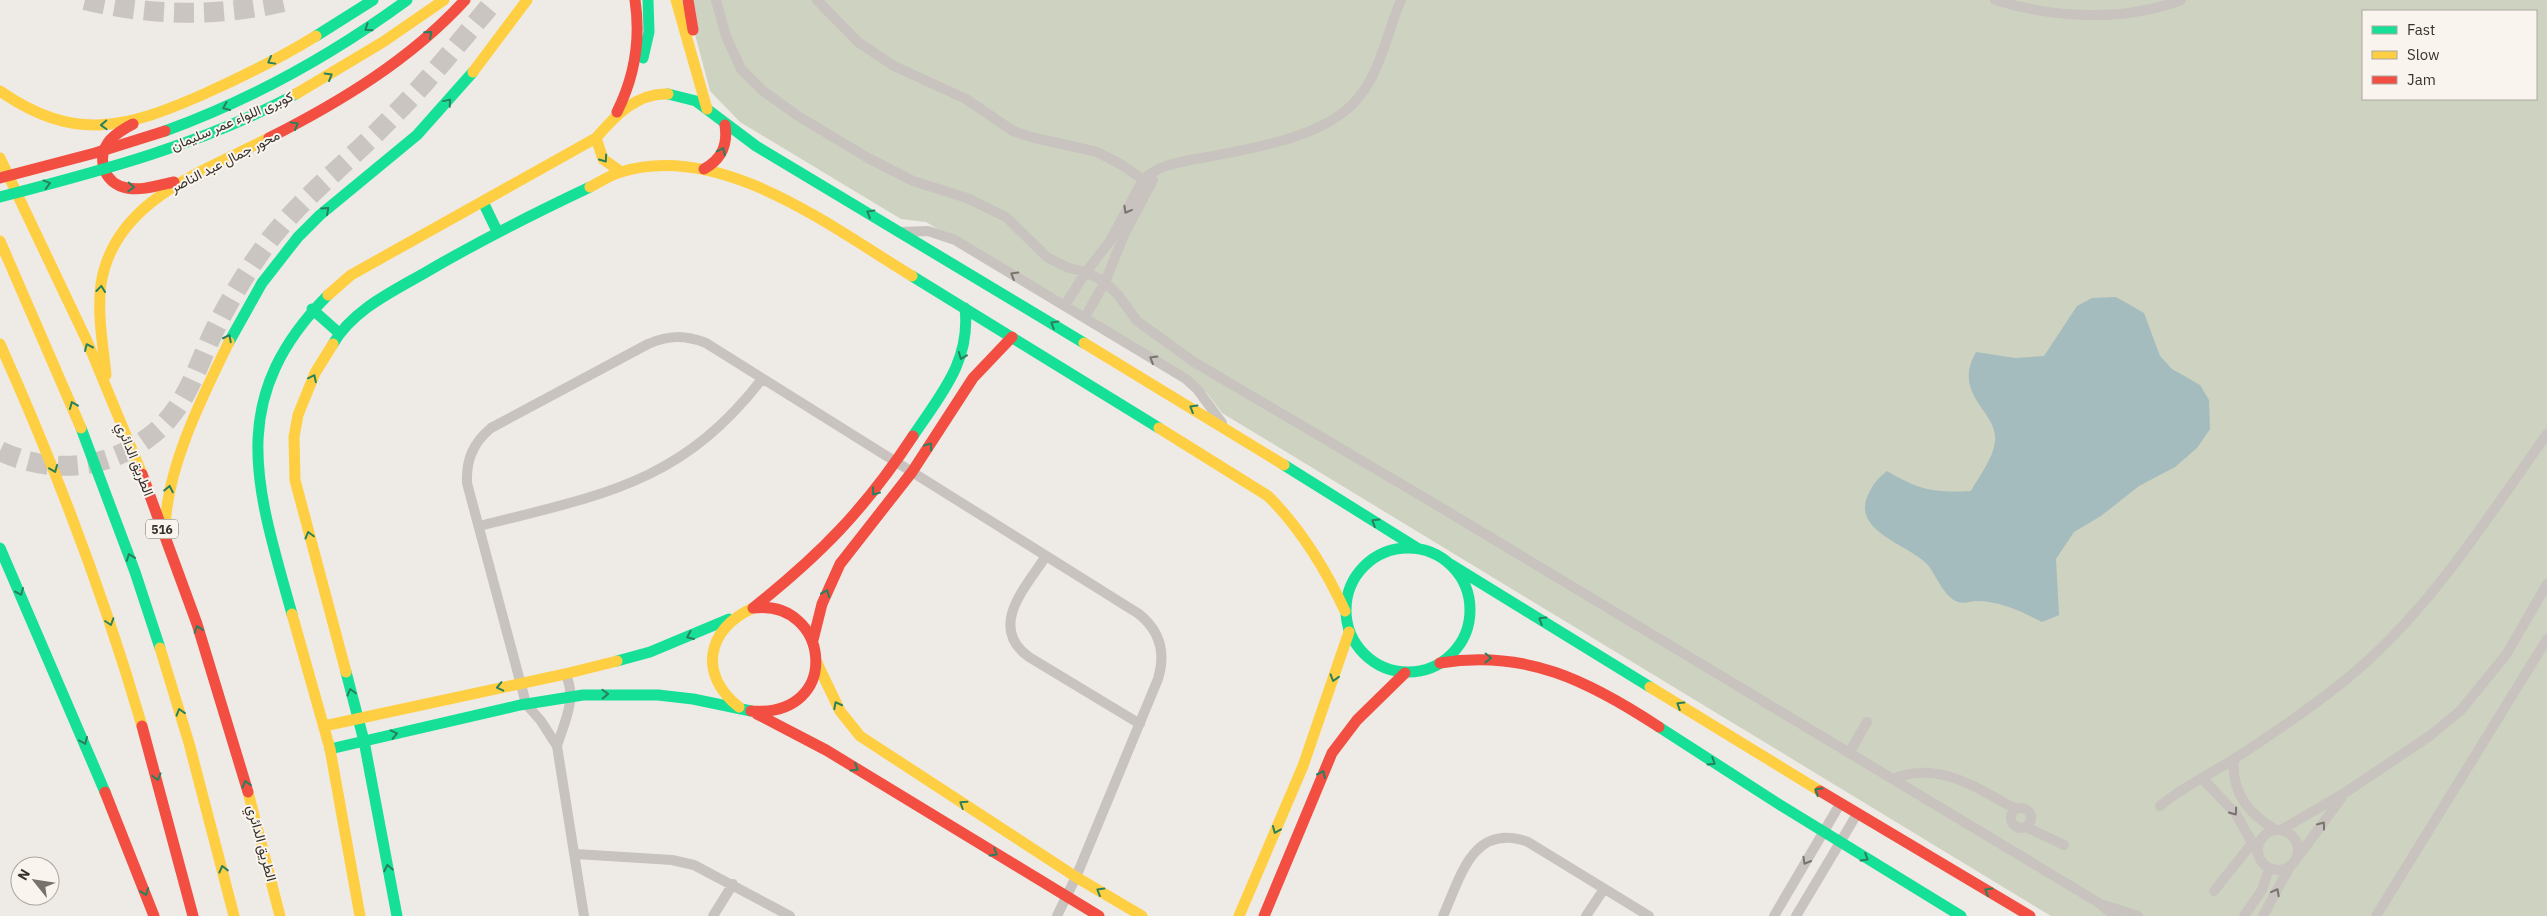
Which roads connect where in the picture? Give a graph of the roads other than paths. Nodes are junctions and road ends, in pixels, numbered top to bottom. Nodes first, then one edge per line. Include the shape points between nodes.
1 (373, 0) edge
2 (408, 0) edge
3 (444, 0) edge
4 (464, 0) edge
5 (527, 0) edge
6 (634, 0) edge
7 (648, 0) edge
8 (676, 0) edge
9 (688, 0) edge
10 (716, 0) edge
11 (817, 0) edge
12 (1401, 0) edge
13 (1995, 0) edge
14 (2182, 0) edge
15 (696, 69) junction
16 (630, 84) junction
17 (0, 91) edge
18 (707, 109) junction
19 (617, 113) junction
20 (139, 120) junction
21 (725, 125) junction
22 (596, 138) junction
23 (0, 158) edge
24 (704, 169) junction
25 (620, 172) junction
26 (0, 178) edge
27 (184, 181) junction
28 (1147, 183) junction
29 (0, 197) edge
30 (483, 202) junction
31 (497, 231) junction
32 (900, 232) junction
33 (0, 241) edge
34 (1086, 272) junction
35 (1105, 282) junction
36 (1065, 305) junction
37 (965, 308) junction
38 (312, 309) junction
39 (1085, 317) junction
40 (340, 333) junction
41 (1012, 336) junction
42 (0, 344) edge
43 (762, 379) junction
44 (107, 390) junction
45 (1225, 428) junction
46 (2547, 434) edge
47 (897, 462) junction
48 (912, 472) junction
49 (480, 526) junction
50 (166, 538) junction
51 (0, 548) edge
52 (1417, 548) junction
53 (1046, 556) junction
54 (1450, 564) junction
55 (2547, 584) edge
56 (753, 608) junction
57 (1345, 611) junction
58 (735, 616) junction
59 (1349, 632) junction
60 (2547, 639) edge
61 (813, 640) junction
62 (817, 662) junction
63 (1440, 664) junction
64 (1405, 672) junction
65 (565, 674) junction
66 (521, 682) junction
67 (572, 696) junction
68 (526, 704) junction
69 (739, 707) junction
70 (751, 712) junction
71 (358, 720) junction
72 (1868, 722) dead end
73 (1140, 724) junction
74 (324, 726) junction
75 (364, 741) junction
76 (557, 746) junction
77 (330, 749) junction
78 (1849, 753) junction
79 (2234, 759) junction
80 (2202, 778) junction
81 (1892, 779) junction
82 (2346, 792) junction
83 (1840, 804) junction
84 (2160, 806) dead end
85 (1857, 814) junction
86 (2278, 830) junction
87 (1822, 832) junction
88 (2253, 842) junction
89 (1840, 843) junction
90 (2064, 845) dead end
91 (2258, 853) junction
92 (576, 854) junction
93 (2298, 857) junction
94 (2289, 868) junction
95 (2269, 869) junction
96 (1076, 877) junction
97 (733, 884) junction
98 (1604, 889) junction
99 (2214, 891) dead end
100 (1066, 898) junction
101 (2099, 904) junction
102 (154, 916) edge
103 (193, 916) edge
104 (234, 916) edge
105 (280, 916) edge
106 (360, 916) edge
107 (397, 916) edge
108 (584, 916) edge
109 (713, 916) edge
110 (790, 916) edge
111 (1057, 916) edge
112 (1099, 916) edge
113 (1142, 916) edge
114 (1239, 916) edge
115 (1264, 916) edge
116 (1444, 916) edge
117 (1586, 916) edge
118 (1650, 916) edge
119 (1774, 916) edge
120 (1796, 916) edge
121 (1961, 916) edge
122 (2030, 916) edge
123 (2115, 916) edge
124 (2138, 916) edge
125 (2244, 916) edge
126 (2264, 916) edge
127 (2376, 916) edge

1 -> 20 main road via 265,65
2 -> 26 main road, كوبرى اللواء عمر سليمان, bridge via 316,62 215,112 86,156
29 -> 3 main road, كوبرى اللواء عمر سليمان, bridge via 154,154 253,115 354,62
27 -> 4 main road, محور جمال عبد الناصر via 287,130 344,96 425,38
50 -> 5 main road via 166,505 177,458 227,341 252,296 283,254 319,216 430,122
6 - 16 main road via 638,41
7 - 16 main road via 648,43
8 - 15 main road
9 - 15 main road
10 - 34 street via 726,36 741,69 776,101 886,168 992,209 1020,228 1048,258
11 - 28 street via 858,42 894,66 966,99 1013,131 1098,152
12 - 28 street via 1370,81 1359,98 1340,115 1269,144 1182,162 1155,172
13 - 14 street via 2034,10 2116,14 2142,12
15 - 18 main road
16 - 19 main road
20 -> 17 main road via 103,125 67,122 32,111
18 - 19 main road via 674,94 653,94
18 - 21 main road
19 - 22 main road
20 -> 27 main road via 112,138 104,148 103,167 109,178 132,189
24 -> 21 main road via 712,165 723,151
32 -> 21 main road
22 -> 25 main road via 602,159
22 - 30 main road
44 -> 23 main road, الطريق الدائري / 516
24 - 25 main road via 671,165
24 - 37 main road via 734,177 782,198
25 - 31 main road
44 -> 27 main road, محور جمال عبد الناصر via 100,297 109,256 123,230 142,208
28 -> 34 street
28 - 35 street
30 - 31 main road
30 - 38 main road via 351,275
31 - 40 main road via 381,298 350,321
36 -> 32 street via 942,234 914,230
45 -> 32 main road
104 -> 33 main road via 188,739 134,566 70,397
34 - 35 street
34 - 36 street
35 - 39 street
35 - 78 street via 1152,334 1194,362
36 - 39 street
37 - 41 main road
37 -> 47 main road via 968,333 962,357
38 - 40 main road
38 - 74 main road via 280,358 269,383 256,436 264,516
45 -> 39 street via 1186,379
71 -> 40 main road via 301,506 295,471 294,437 300,408 314,373
48 -> 41 main road via 973,378
41 - 57 main road via 1268,496 1292,519 1316,552
42 -> 103 main road via 52,464 106,609 149,750
43 - 47 street
43 - 49 street via 742,405 717,429 691,450 636,482 609,493
43 - 49 street via 694,338 670,337 648,344 483,435 471,452 467,472
44 - 50 main road, الطريق الدائري / 516
52 -> 45 main road
46 - 79 street via 2442,580 2402,628 2344,682
47 - 48 street
47 -> 56 main road via 839,533
48 - 53 street
61 -> 48 main road via 822,604 840,564
49 - 66 street
105 -> 50 main road, الطريق الدائري / 516 via 223,705
51 -> 102 main road via 83,738
52 - 54 main road via 1434,553
52 - 57 main road via 1399,548 1366,563 1355,577
53 - 73 street via 1139,614 1156,632 1163,655 1162,667
53 - 73 street via 1011,614 1010,634 1014,643 1029,657
54 - 63 main road via 1461,576 1468,592 1469,624 1453,653
83 -> 54 main road
55 - 82 street via 2506,655 2473,698 2431,735
56 - 58 main road
56 - 61 main road via 789,613 803,624
57 - 59 main road
58 -> 65 main road via 650,652
58 - 69 main road via 722,629 714,645 711,663 715,680 725,696
59 - 64 main road via 1371,661 1387,669
59 -> 114 main road via 1303,766
60 - 127 street
61 - 62 main road
62 - 70 main road via 813,681 787,708 769,713
96 -> 62 main road via 860,736 839,710
63 - 64 main road via 1417,672
63 -> 87 main road via 1500,659 1557,672 1630,710
115 -> 64 main road via 1332,753 1366,707
65 - 66 main road
65 - 67 street
66 - 68 street
66 -> 71 main road
67 - 68 main road
67 -> 69 main road via 629,693
67 - 76 street
75 -> 68 main road
68 - 76 street
69 - 70 main road
70 -> 100 main road via 826,750
71 - 74 main road
71 - 75 main road
72 - 78 street
73 - 96 street
74 - 77 main road
75 - 77 main road
107 -> 75 main road
76 - 92 street
77 - 106 main road
78 - 81 street
79 - 80 street
79 - 86 street via 2236,786 2244,803 2258,818
80 - 84 street
80 -> 88 street via 2226,801
81 - 90 street via 1918,772 1945,774 2016,809 2024,808 2030,813 2031,821 2026,826
81 - 101 street
82 - 86 street
93 -> 82 street
83 - 85 main road
83 - 87 street
85 - 89 street
122 -> 85 main road
86 - 91 street via 2264,836
86 - 93 street via 2294,837 2298,843
87 - 89 main road
87 -> 119 street
88 - 91 street
88 - 99 street
89 - 120 street
89 -> 121 main road
91 - 95 street
92 - 97 street via 672,860 694,865
92 - 108 street
93 - 94 street
94 - 95 street via 2282,871
126 -> 94 street
95 - 125 street via 2262,890
96 - 100 street
113 -> 96 main road
97 - 109 street
97 - 110 street
98 - 116 street via 1528,842 1501,836 1490,840 1473,854
98 - 117 street
98 - 118 street
100 - 111 street
100 - 112 main road
101 - 123 street
101 - 124 street

